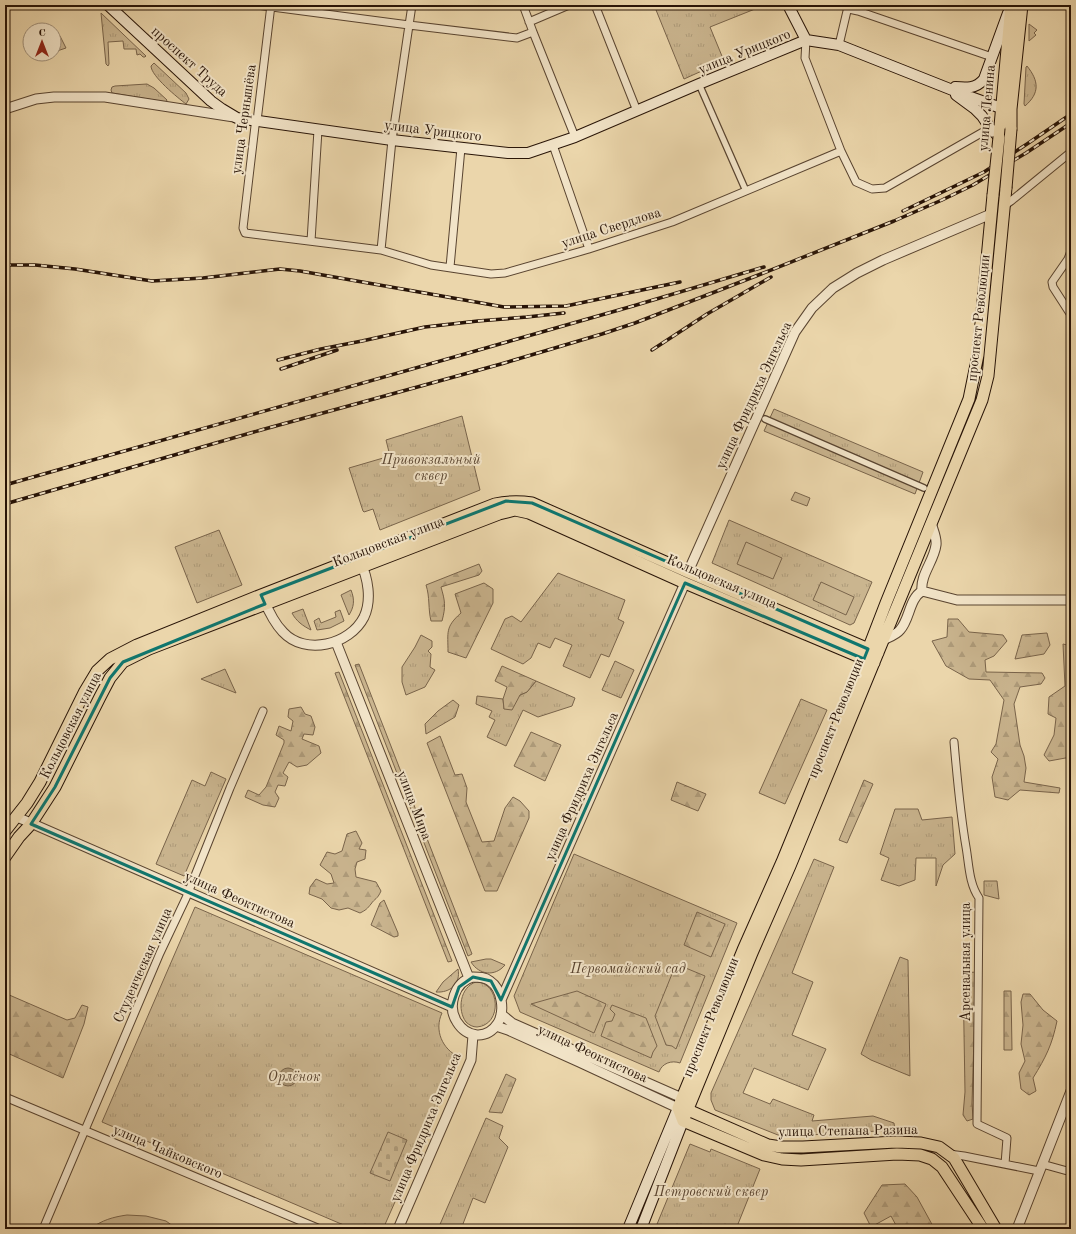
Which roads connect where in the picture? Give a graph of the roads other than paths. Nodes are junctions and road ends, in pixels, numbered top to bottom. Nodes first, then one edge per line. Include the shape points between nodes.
1 (108, 5) edge
2 (257, 5) edge
3 (412, 5) edge
4 (523, 5) edge
5 (569, 5) edge
6 (595, 5) edge
7 (788, 5) edge
8 (1011, 5) edge
9 (1022, 5) edge
10 (271, 6) edge
11 (529, 22) junction
12 (409, 25) junction
13 (533, 32) junction
14 (806, 40) junction
15 (839, 45) junction
16 (992, 57) junction
17 (984, 79) joint
18 (699, 84) junction
19 (945, 86) junction
20 (5, 109) edge
21 (1006, 109) junction
22 (636, 111) junction
23 (237, 118) junction
24 (257, 121) junction
25 (990, 128) junction
26 (318, 130) junction
27 (575, 137) junction
28 (999, 137) junction
29 (392, 140) junction
30 (553, 145) junction
31 (461, 148) junction
32 (841, 151) junction
33 (1068, 154) edge
34 (1071, 162) edge
35 (746, 191) junction
36 (1004, 206) junction
37 (991, 214) junction
38 (248, 234) joint
39 (310, 241) junction
40 (589, 249) junction
41 (380, 250) junction
42 (1071, 251) edge
43 (450, 268) junction
44 (1071, 315) edge
45 (765, 419) dead end
46 (924, 488) dead end
47 (931, 523) junction
48 (361, 562) junction
49 (687, 578) junction
50 (922, 591) junction
51 (263, 599) junction
52 (1071, 600) edge
53 (883, 640) junction
54 (336, 642) junction
55 (871, 656) junction
56 (263, 711) dead end
57 (954, 742) dead end
58 (16, 817) junction
59 (31, 824) junction
60 (5, 831) edge
61 (5, 857) edge
62 (188, 892) junction
63 (469, 978) junction
64 (501, 1000) junction
65 (452, 1007) junction
66 (501, 1014) junction
67 (496, 1026) junction
68 (473, 1035) junction
69 (1071, 1091) edge
70 (5, 1097) edge
71 (683, 1106) junction
72 (683, 1122) junction
73 (85, 1130) junction
74 (949, 1154) junction
75 (1005, 1164) junction
76 (1041, 1168) junction
77 (1071, 1172) edge
78 (43, 1229) edge
79 (320, 1229) edge
80 (398, 1229) edge
81 (628, 1229) edge
82 (641, 1229) edge
83 (983, 1229) edge
84 (996, 1229) edge
85 (1017, 1229) edge

1 - 23 main road, проспект Труда via 211,101
2 - 10 street
3 - 12 street
4 - 11 street
5 - 11 street
6 - 22 street
7 - 14 main road
8 - 16 main road, улица Ленина
8 - 21 main road, улица Ленина
9 - 21 main road, улица Ленина
10 - 12 street
10 - 24 street, улица Чернышёва
11 - 13 street
12 - 13 street via 517,38
12 - 29 street
13 - 27 street
14 - 15 main road, улица Урицкого
14 - 18 main road, улица Урицкого
14 - 32 street via 805,58
15 - 16 street via 849,9
15 - 19 main road, улица Урицкого
16 - 17 main road, улица Ленина
17 - 19 main road, улица Урицкого via 977,86 967,88
18 - 22 main road, улица Урицкого
18 - 35 street
19 - 21 main road, улица Урицкого
19 - 25 main road via 975,109
20 - 23 street, улица Урицкого via 36,99 105,97
21 - 28 main road, улица Ленина
21 - 36 main road, улица Ленина, bridge via 1011,129
22 - 27 main road, улица Урицкого
23 - 24 main road, улица Урицкого
24 - 26 main road, улица Урицкого
24 - 38 street, улица Чернышёва via 243,228
25 - 28 main road
25 - 32 street via 885,188 872,189 856,182
26 - 29 main road, улица Урицкого
26 - 39 street
27 - 30 main road, улица Урицкого
28 - 37 main road, улица Ленина, bridge
29 - 31 main road, улица Урицкого
29 - 41 street
30 - 31 main road, улица Урицкого via 528,153
30 - 40 street
31 - 43 street
32 - 35 street, улица Свердлова
33 - 34 street
33 - 36 street
35 - 40 street, улица Свердлова via 672,222
36 - 47 main road, проспект Революции via 988,376 982,400
37 - 49 street, улица Фридриха Энгельса via 858,273 833,288 812,308 795,332
37 - 55 main road, проспект Революции via 978,356 969,399
38 - 39 street, улица Свердлова
39 - 41 street, улица Свердлова
40 - 43 street, улица Свердлова via 505,273 491,274
41 - 43 street, улица Свердлова
42 - 44 street via 1052,282
45 - 46 street
47 - 50 street via 936,545 922,583
47 - 53 main road, проспект Революции
48 - 49 main road, Кольцовская улица via 495,504 517,501 532,503
48 - 51 main road, Кольцовская улица
48 - 54 street via 369,594 368,605 356,629
49 - 55 main road, Кольцовская улица
49 - 64 street, улица Фридриха Энгельса
50 - 52 street via 957,600
50 - 53 street via 916,597 900,630
51 - 54 street via 283,633 294,640 314,646
51 - 58 main road, Кольцовская улица via 137,645 110,659 97,671 40,782
51 - 59 main road, Кольцовская улица via 123,662 110,678 55,787
53 - 55 main road, проспект Революции
54 - 63 street, улица Мира
55 - 71 main road, проспект Революции via 790,866
56 - 62 street, Студенческая улица
57 - 75 street, Арсенальная улица via 960,808 970,872 974,891 980,898 976,1124 1007,1138
58 - 59 street, улица Феоктистова
58 - 60 main road, Кольцовская улица
59 - 61 main road, Кольцовская улица
59 - 62 street, улица Феоктистова
62 - 65 street, улица Феоктистова
62 - 73 street, Студенческая улица
63 - 64 street, улица Фридриха Энгельса via 480,977 491,981
63 - 65 street via 463,981 455,992
64 - 66 street, улица Фридриха Энгельса
65 - 68 street via 458,1024
66 - 67 street, улица Фридриха Энгельса
66 - 71 street, улица Феоктистова via 512,1023
67 - 68 street via 486,1033
67 - 71 street, улица Феоктистова
68 - 80 street, улица Фридриха Энгельса via 471,1060
69 - 76 street
70 - 73 street, улица Чайковского
71 - 72 main road, проспект Революции
71 - 74 main road, улица Степана Разина via 768,1145 803,1148 908,1142 939,1147
71 - 81 main road, проспект Революции
72 - 82 main road, проспект Революции
72 - 83 main road, улица Степана Разина via 764,1155 782,1159 897,1154 920,1155 932,1159 942,1166
73 - 78 street, Студенческая улица
73 - 79 street, улица Чайковского
74 - 75 street
74 - 84 main road, улица Степана Разина via 954,1158
75 - 76 street
76 - 77 street
76 - 85 street

